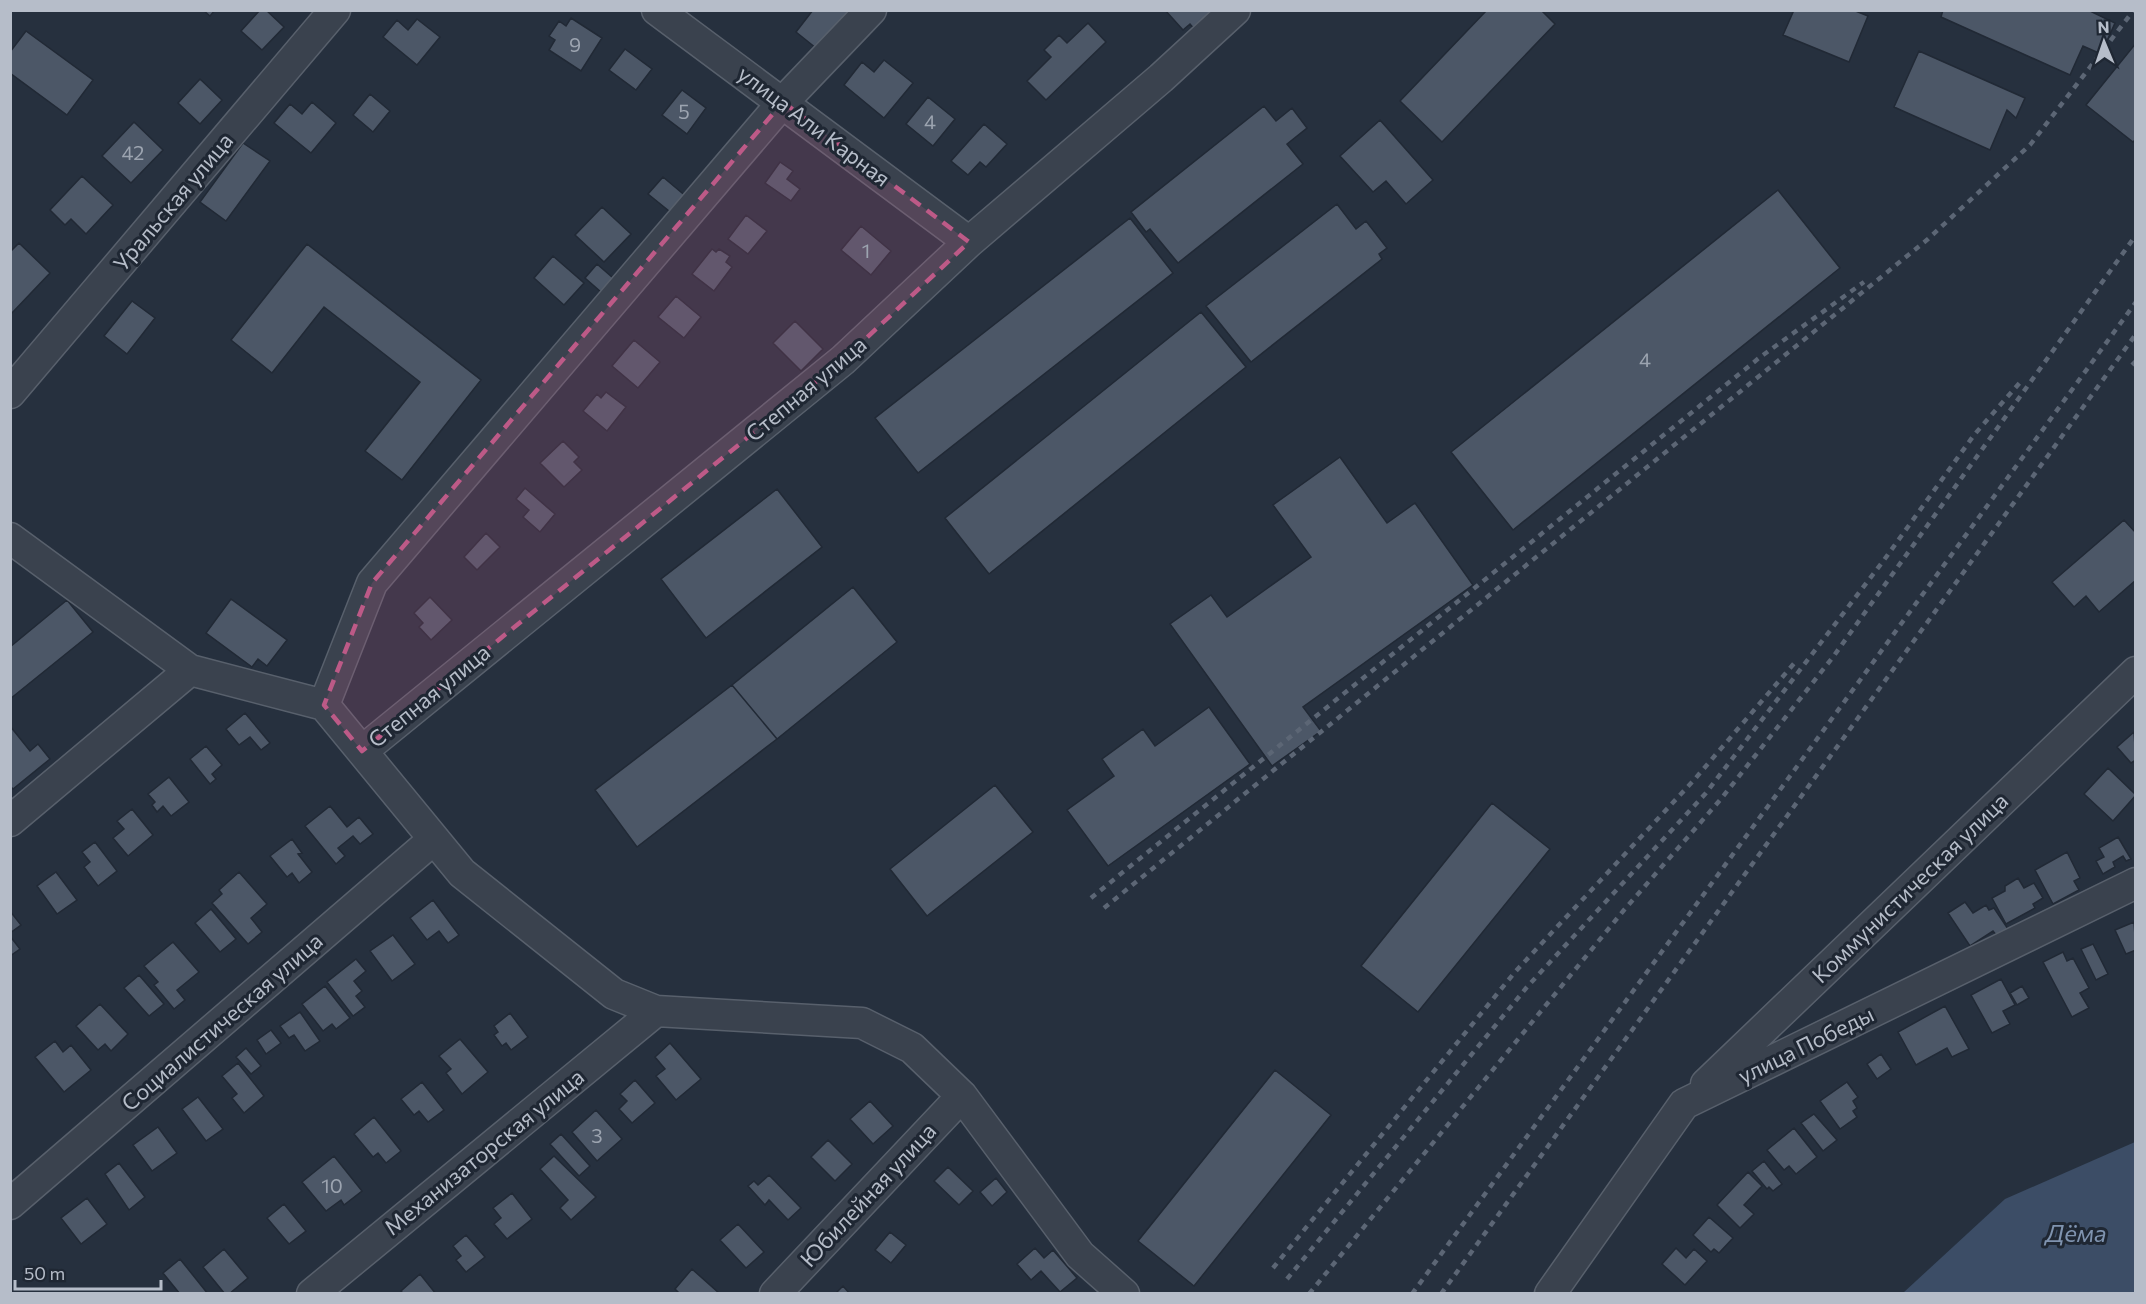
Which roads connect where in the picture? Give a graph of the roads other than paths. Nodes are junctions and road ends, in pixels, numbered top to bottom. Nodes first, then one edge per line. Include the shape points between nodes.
1 (657, 10) edge
2 (871, 10) edge
3 (1235, 10) edge
4 (320, 15) edge
5 (783, 102) junction
6 (969, 242) junction
7 (10, 393) edge
8 (10, 538) edge
9 (189, 669) junction
10 (2136, 672) edge
11 (324, 705) junction
12 (362, 751) junction
13 (10, 821) edge
14 (434, 839) junction
15 (2136, 884) edge
16 (1786, 1007) junction
17 (656, 1011) junction
18 (1810, 1042) junction
19 (962, 1096) junction
20 (1684, 1104) junction
21 (10, 1204) edge
22 (312, 1293) edge
23 (775, 1293) edge
24 (1124, 1293) edge
25 (1550, 1293) edge

1 - 5 street, улица Али Карная
2 - 5 street
3 - 6 street, Степная улица
4 - 7 street, Уральская улица
5 - 6 street, улица Али Карная
5 - 11 street via 372,583
6 - 12 street, Степная улица via 843,360
8 - 9 street
9 - 11 street
9 - 13 street
10 - 16 street, Коммунистическая улица
11 - 12 street
12 - 14 street
14 - 17 street via 462,873 614,994
14 - 21 street, Социалистическая улица
15 - 18 street, улица Победы
16 - 18 street via 1786,1021 1792,1033
16 - 20 street, Коммунистическая улица
17 - 19 street via 862,1023 912,1048
17 - 22 street, Механизаторская улица
18 - 20 street, улица Победы
19 - 23 street, Юбилейная улица
19 - 24 street via 1080,1256
20 - 25 street, улица Победы

